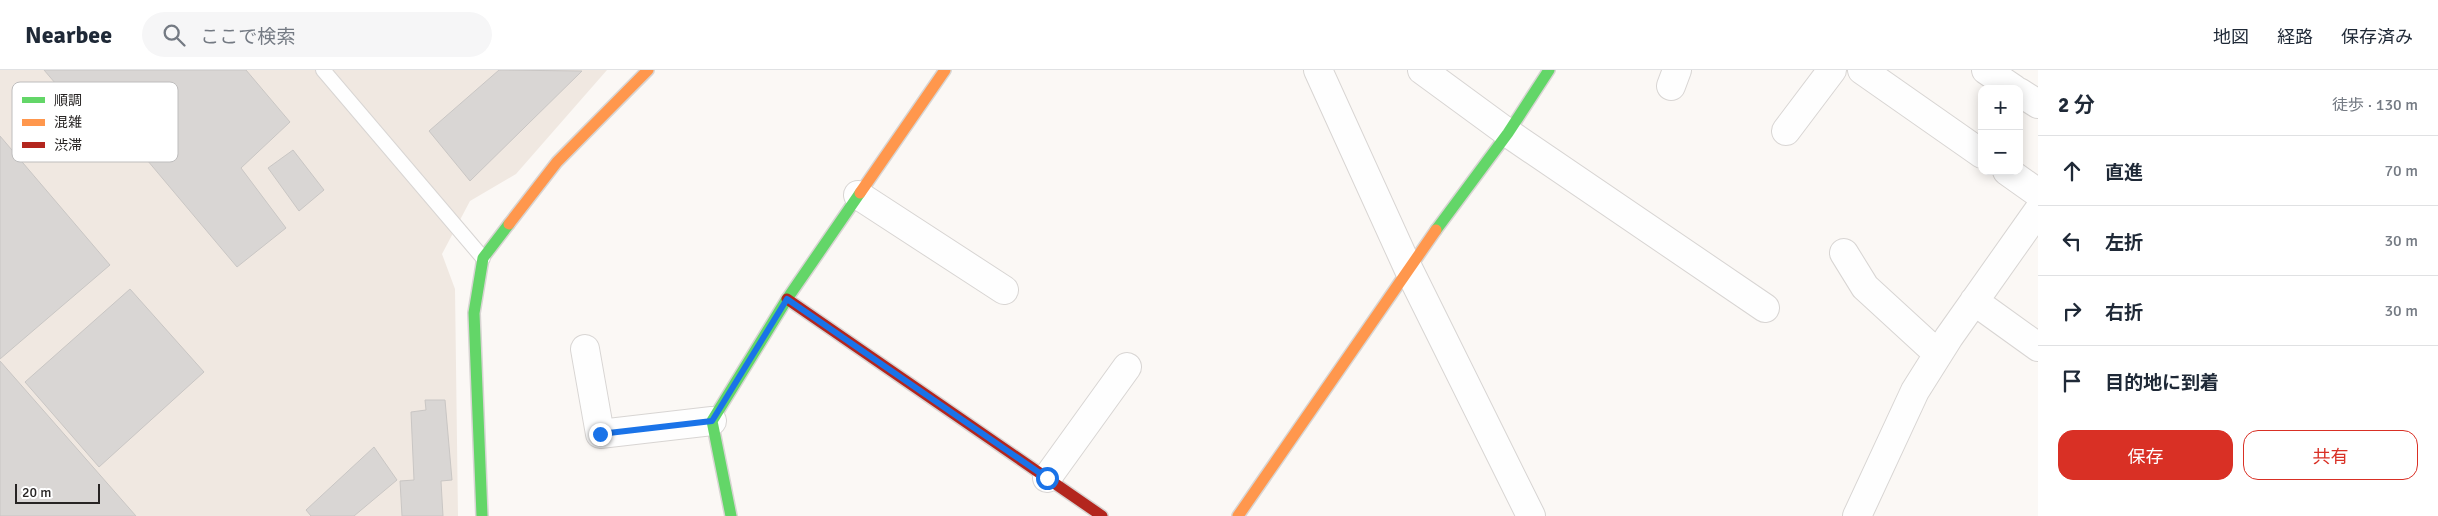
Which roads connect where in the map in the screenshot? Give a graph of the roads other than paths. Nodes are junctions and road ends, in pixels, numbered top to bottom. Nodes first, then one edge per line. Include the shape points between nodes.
1 (323, 70) edge
2 (648, 70) edge
3 (945, 70) edge
4 (1318, 70) edge
5 (1422, 70) edge
6 (1550, 70) edge
7 (1832, 70) edge
8 (1862, 70) edge
9 (1986, 70) edge
10 (2008, 85) edge
11 (2023, 95) edge
12 (2038, 104) edge
13 (1786, 131) dead end
14 (1508, 133) junction
15 (1978, 151) edge
16 (2013, 175) edge
17 (2038, 193) edge
18 (858, 195) junction
19 (2036, 218) edge
20 (1844, 253) dead end
21 (483, 258) junction
22 (1408, 268) junction
23 (1004, 290) dead end
24 (787, 299) junction
25 (1974, 301) junction
26 (1764, 308) dead end
27 (2038, 347) edge
28 (585, 349) dead end
29 (1938, 354) junction
30 (1127, 367) dead end
31 (712, 421) junction
32 (1047, 478) junction
33 (482, 516) edge
34 (731, 516) edge
35 (1102, 516) edge
36 (1238, 516) edge
37 (1531, 516) edge
38 (1857, 516) edge

1 - 21 lane
2 - 21 street via 557,162
3 - 18 street
4 - 22 street
5 - 14 street
6 - 14 street
7 - 13 street
8 - 15 street
9 - 10 street
11 - 12 street
14 - 22 street
14 - 26 street
16 - 17 street
18 - 23 street
18 - 24 street
19 - 25 street
20 - 29 street via 1865,287
21 - 33 street via 474,313
22 - 36 street
22 - 37 street
24 - 31 street
24 - 32 street
25 - 27 street
25 - 29 street
28 - 31 street via 600,434
29 - 38 street via 1915,391
30 - 32 street
31 - 34 street
32 - 35 street

